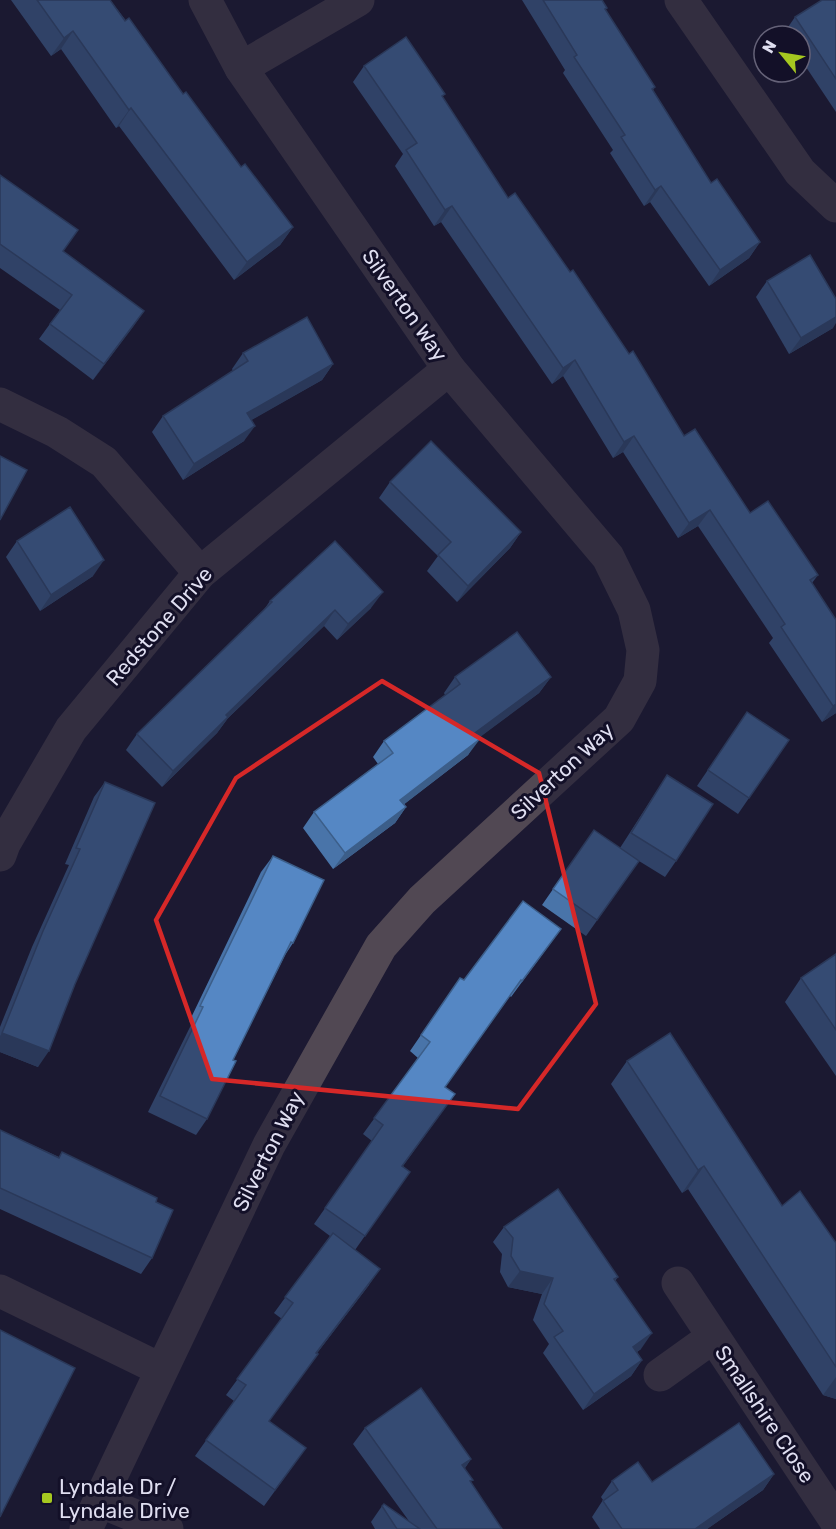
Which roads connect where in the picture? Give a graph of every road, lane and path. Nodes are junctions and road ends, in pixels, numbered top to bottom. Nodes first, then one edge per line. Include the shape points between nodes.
1 (205, 0) edge
2 (358, 0) edge
3 (681, 0) edge
4 (241, 68) junction
5 (836, 206) edge
6 (449, 369) junction
7 (0, 404) edge
8 (200, 573) junction
9 (1, 847) edge
10 (678, 1283) dead end
11 (0, 1291) edge
12 (713, 1337) junction
13 (160, 1369) junction
14 (660, 1375) dead end
15 (92, 1515) edge
16 (836, 1521) edge
17 (167, 1529) edge

1 - 4 street, Silverton Way
2 - 4 street
3 - 5 street via 800,172
4 - 6 street, Silverton Way
6 - 8 street, Redstone Drive
6 - 13 street, Silverton Way via 608,557 634,610 643,650 640,681 619,719 422,900 381,946 269,1145
7 - 8 street via 57,432 104,462
8 - 9 street, Redstone Drive via 71,729
10 - 12 street, Smallshire Close
11 - 13 street
12 - 14 street, Smallshire Close
12 - 16 street, Smallshire Close
13 - 15 street, Silverton Way
15 - 17 street

